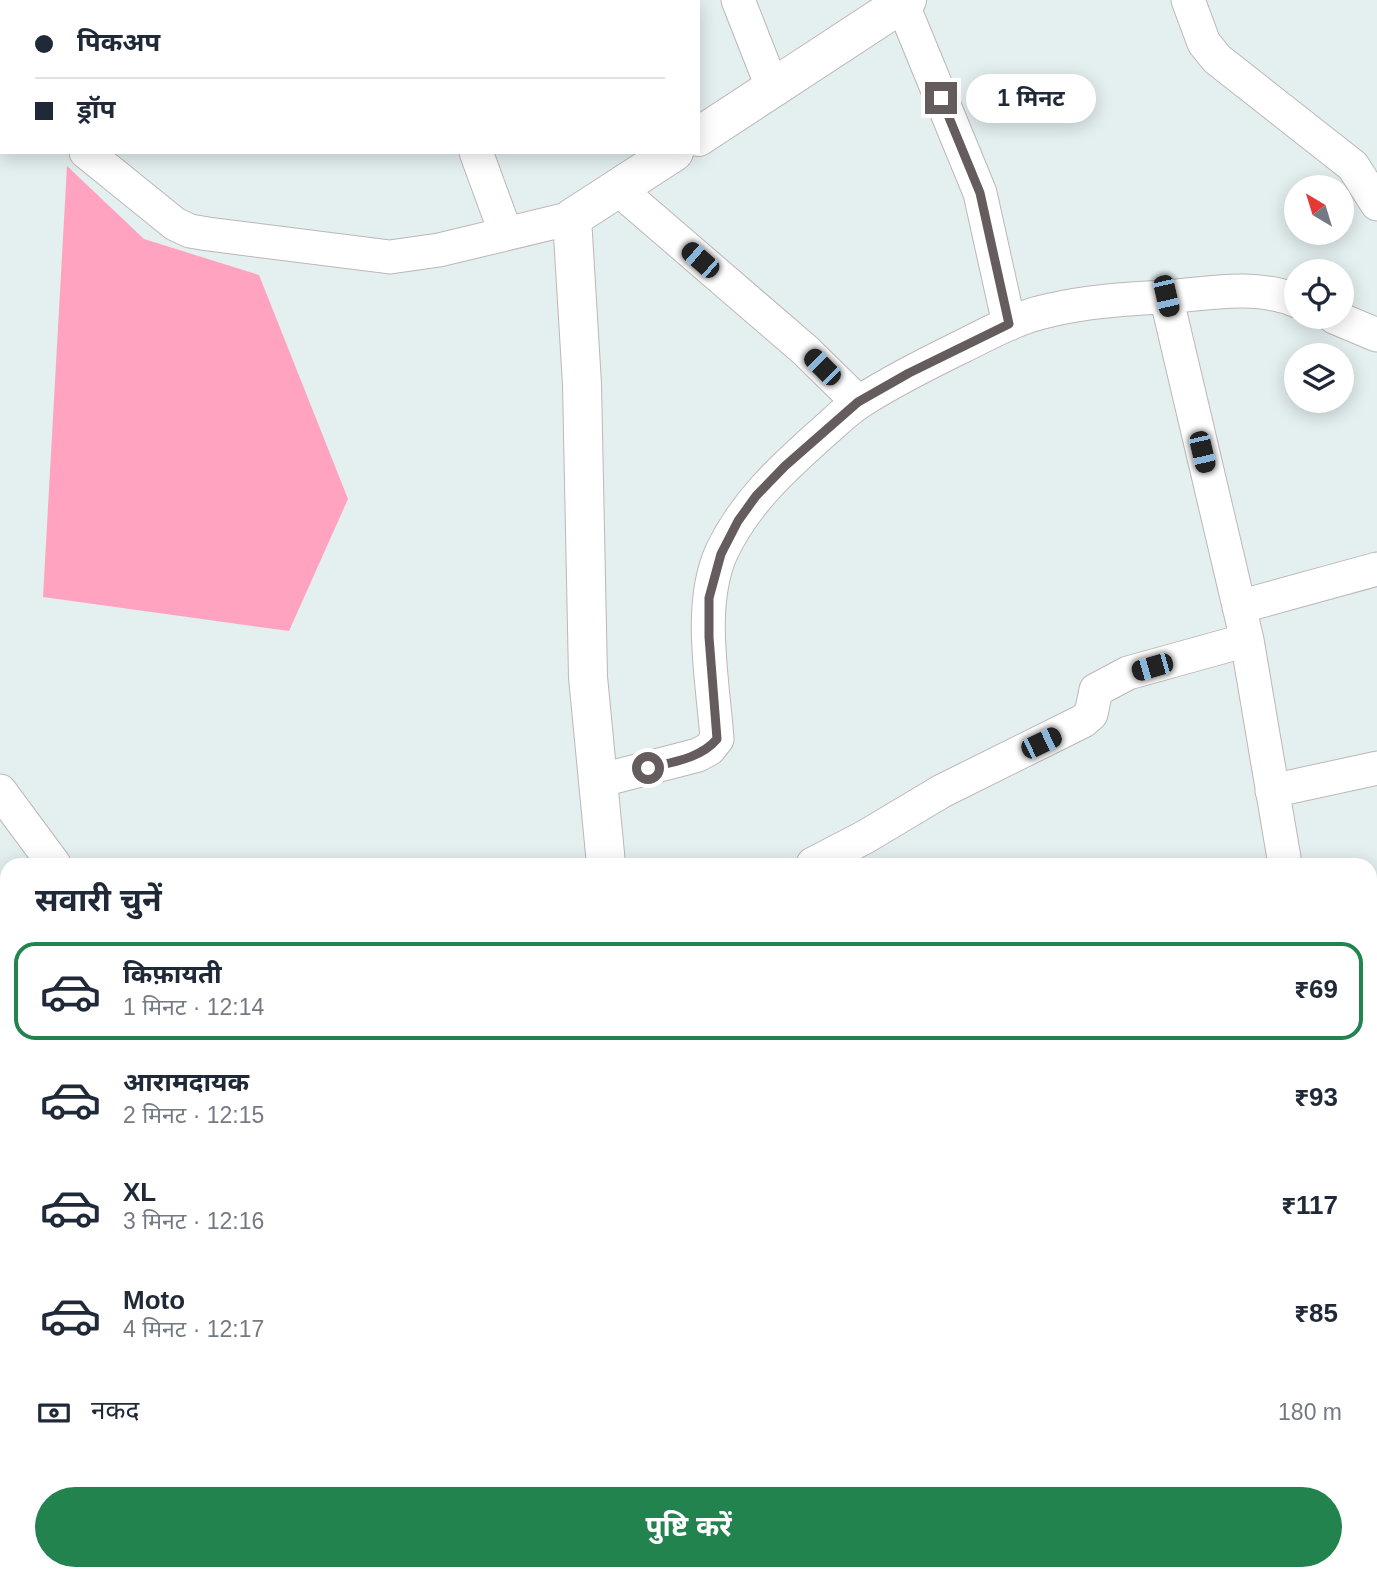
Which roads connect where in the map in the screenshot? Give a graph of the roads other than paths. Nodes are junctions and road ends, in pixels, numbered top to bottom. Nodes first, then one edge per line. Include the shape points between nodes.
1 (738, 0) edge
2 (1188, 0) edge
3 (904, 1) edge
4 (773, 89) junction
5 (700, 136) edge
6 (88, 154) edge
7 (477, 154) edge
8 (671, 154) edge
9 (617, 188) junction
10 (1377, 204) edge
11 (572, 218) junction
12 (506, 234) junction
13 (1166, 296) junction
14 (1284, 297) edge
15 (1009, 324) junction
16 (1354, 325) edge
17 (1377, 335) edge
18 (858, 402) junction
19 (1377, 569) edge
20 (1238, 607) junction
21 (1247, 640) junction
22 (1377, 768) edge
23 (598, 781) junction
24 (0, 791) edge
25 (1272, 791) junction
26 (50, 858) edge
27 (605, 858) edge
28 (824, 858) edge
29 (1284, 858) edge

1 - 4 street
2 - 10 street via 1204,43 1217,59 1353,166
3 - 4 street
3 - 15 street via 980,193
4 - 5 street
6 - 12 street via 174,224 190,231 390,257
7 - 12 street
8 - 9 street
9 - 11 street
9 - 18 street via 805,350
11 - 12 street
11 - 23 street via 582,384 588,677
13 - 14 street via 1243,290
13 - 15 street via 1048,310
13 - 20 street
15 - 18 street
16 - 17 street
18 - 23 street via 756,496 721,554 709,598 717,739 698,755
19 - 20 street
20 - 21 street
21 - 25 street
21 - 28 street via 1111,680 1096,690 1091,714 1083,721 942,791
22 - 25 street
23 - 27 street
24 - 26 street
25 - 29 street

